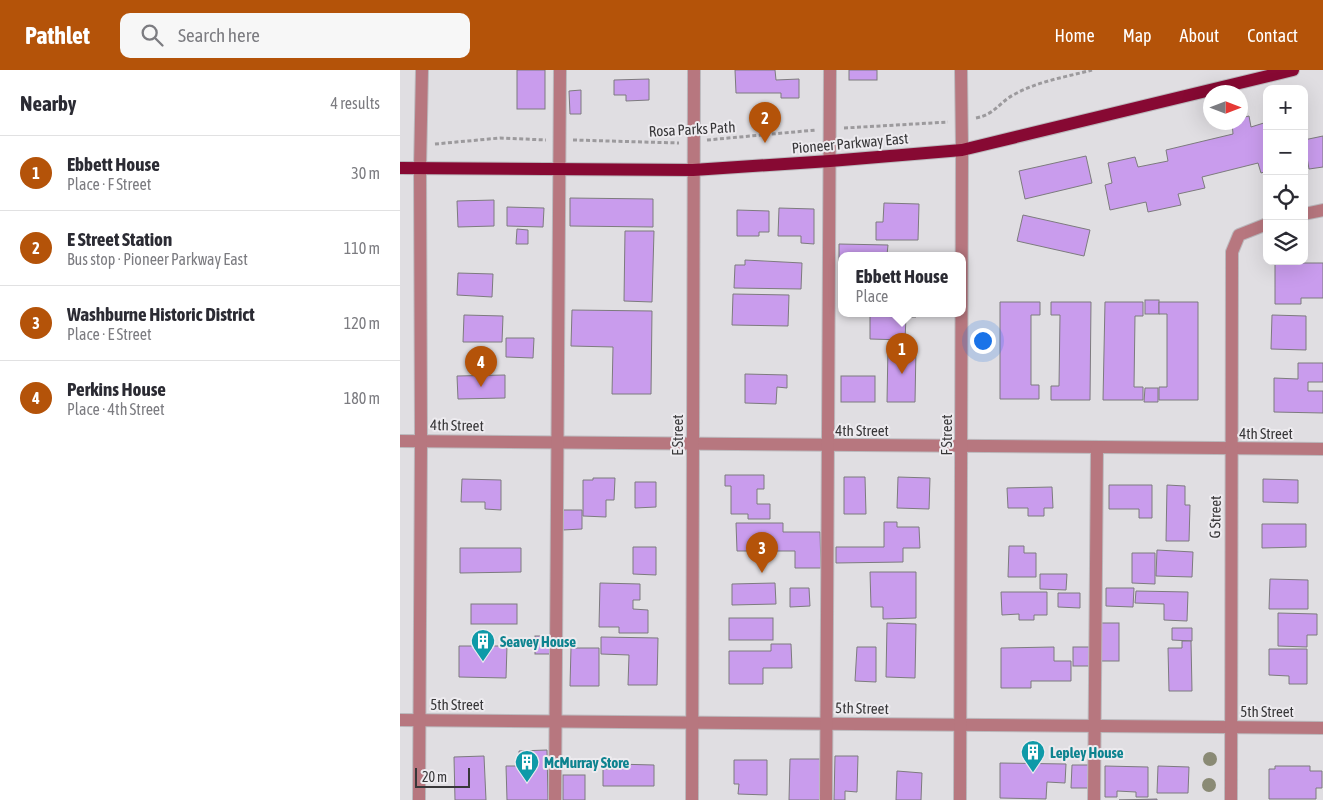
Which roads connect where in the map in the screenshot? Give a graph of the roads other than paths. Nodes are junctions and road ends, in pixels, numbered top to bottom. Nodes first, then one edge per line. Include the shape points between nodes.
1 (422, 70) edge
2 (560, 70) edge
3 (694, 70) edge
4 (830, 70) edge
5 (961, 70) edge
6 (1293, 70) edge
7 (962, 150) junction
8 (830, 161) junction
9 (400, 168) edge
10 (420, 168) junction
11 (559, 169) junction
12 (693, 170) junction
13 (1323, 210) edge
14 (1308, 213) edge
15 (1263, 226) edge
16 (962, 252) edge
17 (962, 317) edge
18 (400, 441) edge
19 (421, 441) junction
20 (557, 443) junction
21 (693, 444) junction
22 (828, 446) junction
23 (962, 446) junction
24 (1097, 448) junction
25 (1231, 450) junction
26 (1323, 450) edge
27 (400, 720) edge
28 (419, 720) junction
29 (555, 721) junction
30 (692, 723) junction
31 (826, 724) junction
32 (961, 726) junction
33 (1094, 727) junction
34 (1232, 728) junction
35 (1323, 728) edge
36 (419, 800) edge
37 (554, 800) edge
38 (692, 800) edge
39 (826, 800) edge
40 (960, 800) edge
41 (1094, 800) edge
42 (1231, 800) edge

1 - 10 street
2 - 11 street
3 - 12 street, E Street
4 - 8 street
5 - 7 street, F Street
6 - 7 main road, Pioneer Parkway East
7 - 8 main road, Pioneer Parkway East
7 - 16 street, F Street
8 - 12 main road, Pioneer Parkway East
8 - 22 street
9 - 10 main road, Pioneer Parkway East
10 - 11 main road, Pioneer Parkway East
10 - 19 street
11 - 12 main road, Pioneer Parkway East
11 - 20 street
12 - 21 street, E Street
13 - 14 street
15 - 25 street, G Street via 1239,235 1232,252
17 - 23 street, F Street
18 - 19 street, 4th Street
19 - 20 street, 4th Street
19 - 28 street
20 - 21 street, 4th Street
20 - 29 street
21 - 22 street, 4th Street
21 - 30 street, E Street
22 - 23 street, 4th Street
22 - 31 street
23 - 24 street, 4th Street
23 - 32 street, F Street
24 - 25 street, 4th Street
24 - 33 street
25 - 26 street, 4th Street
25 - 34 street, G Street
27 - 28 street, 5th Street
28 - 29 street, 5th Street
28 - 36 street
29 - 30 street, 5th Street
29 - 37 street
30 - 31 street, 5th Street
30 - 38 street, E Street
31 - 32 street, 5th Street
31 - 39 street
32 - 33 street, 5th Street
32 - 40 street, F Street
33 - 34 street, 5th Street
33 - 41 street
34 - 35 street, 5th Street
34 - 42 street, G Street

